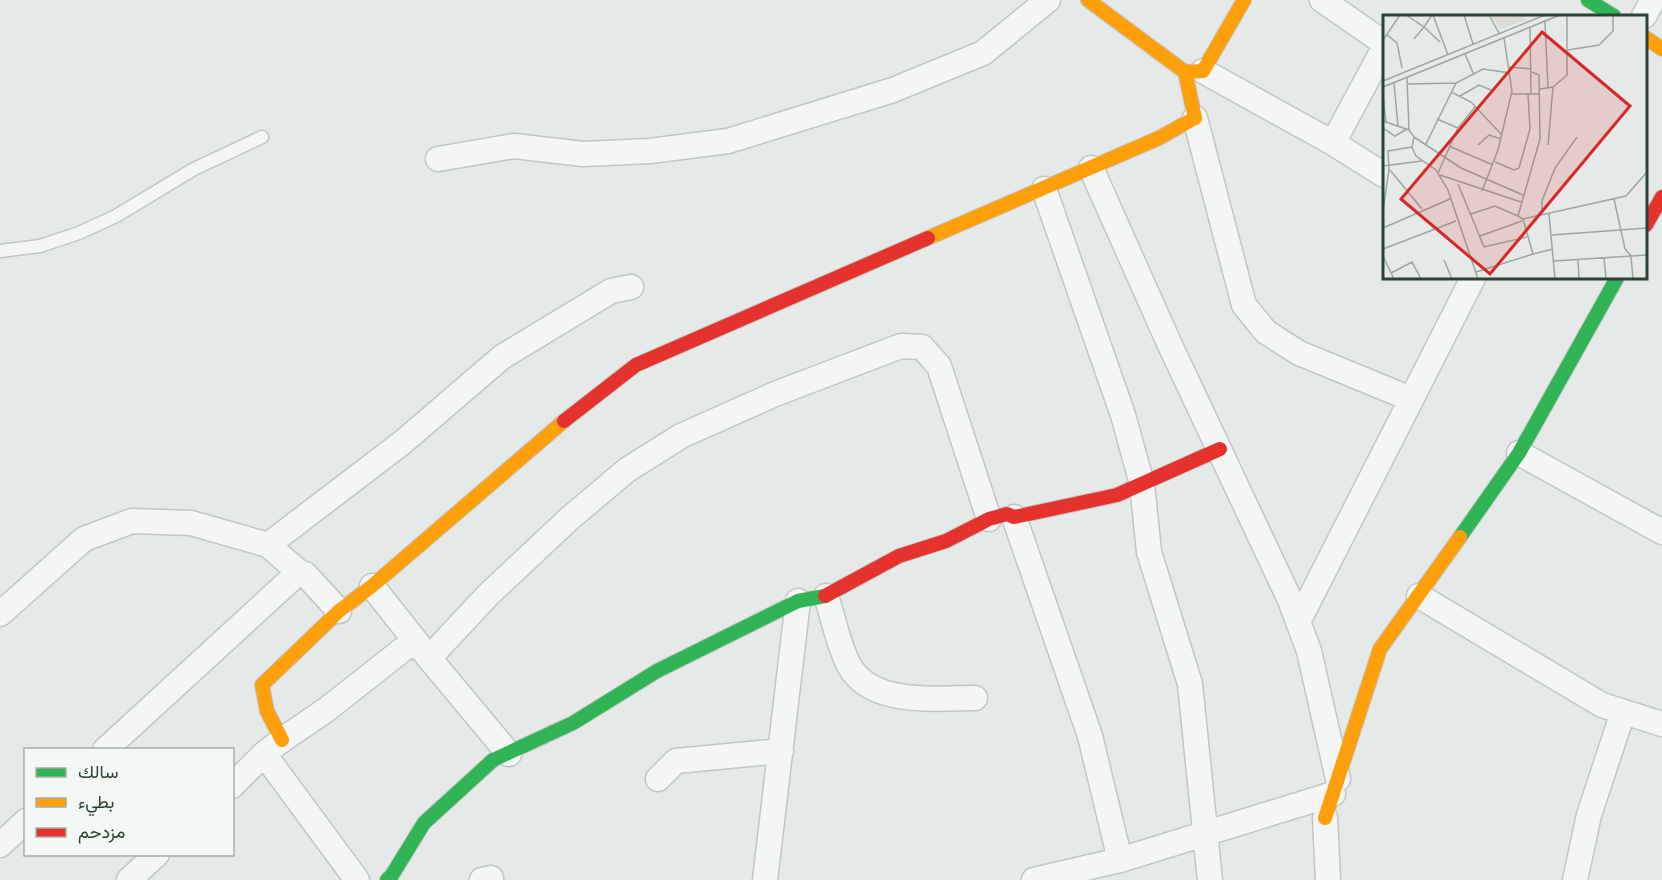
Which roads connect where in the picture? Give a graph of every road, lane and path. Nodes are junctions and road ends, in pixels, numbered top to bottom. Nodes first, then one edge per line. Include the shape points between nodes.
1 (1048, 0) edge
2 (1088, 0) edge
3 (1244, 0) edge
4 (1322, 0) edge
5 (1588, 0) edge
6 (1653, 0) edge
7 (1612, 15) edge
8 (1645, 15) edge
9 (1647, 39) edge
10 (1383, 45) edge
11 (1383, 48) edge
12 (1662, 49) edge
13 (1194, 71) junction
14 (1195, 118) junction
15 (262, 137) dead end
16 (1332, 143) junction
17 (438, 159) dead end
18 (1091, 168) junction
19 (1383, 174) edge
20 (1044, 189) junction
21 (1662, 197) edge
22 (1647, 223) edge
23 (0, 251) edge
24 (1472, 279) edge
25 (1616, 279) edge
26 (631, 287) dead end
27 (1411, 399) junction
28 (1220, 449) junction
29 (1519, 453) junction
30 (1142, 484) junction
31 (1014, 517) junction
32 (989, 519) junction
33 (1662, 532) edge
34 (268, 545) junction
35 (299, 572) junction
36 (372, 586) junction
37 (826, 596) junction
38 (1419, 596) junction
39 (798, 601) junction
40 (339, 611) junction
41 (0, 614) edge
42 (1298, 622) junction
43 (422, 649) junction
44 (975, 698) dead end
45 (1623, 712) junction
46 (1662, 724) edge
47 (273, 747) junction
48 (107, 748) edge
49 (781, 751) junction
50 (509, 753) junction
51 (658, 779) dead end
52 (234, 784) edge
53 (1335, 787) junction
54 (1325, 818) joint
55 (24, 823) edge
56 (1206, 834) junction
57 (0, 845) edge
58 (156, 856) edge
59 (1120, 860) junction
60 (400, 875) edge
61 (129, 880) edge
62 (357, 880) edge
63 (765, 880) edge
64 (1034, 880) edge
65 (1210, 880) edge
66 (1328, 880) edge
67 (1575, 880) edge

1 - 17 street via 983,53 893,90 728,141 650,152 583,154 514,146
2 - 13 street
3 - 13 street
4 - 10 street
5 - 7 street
6 - 8 street
9 - 12 street
11 - 16 street
13 - 14 street
13 - 16 street
14 - 18 street
14 - 27 street via 1244,305 1266,332 1299,353
15 - 23 lane via 194,169 116,216 79,233 40,246
16 - 19 street
18 - 20 street
18 - 28 street
20 - 30 street via 1123,415
20 - 36 street via 636,364 558,425
21 - 22 street
24 - 27 street
25 - 29 street
26 - 34 street via 611,291 502,357 403,442
27 - 42 street
28 - 30 street
28 - 42 street
29 - 33 street
29 - 38 street
30 - 31 street via 1117,495
30 - 56 street via 1149,552 1190,684
31 - 32 street via 1007,514
31 - 59 street via 1090,736
32 - 37 street via 946,541 899,556
32 - 43 street via 939,366 921,347 901,346 775,394 681,436 627,470
34 - 35 street
34 - 41 street via 191,523 132,521 84,539
35 - 40 street
35 - 48 street
36 - 40 street
36 - 43 street
37 - 39 street
37 - 44 street via 846,661 863,683 889,695
38 - 45 street via 1602,705
38 - 53 street via 1380,650
39 - 49 street
39 - 50 street via 657,671 573,723
40 - 47 street via 262,685
42 - 53 street via 1309,651
43 - 47 street
43 - 50 street
45 - 46 street
45 - 67 street via 1589,814
47 - 52 street
47 - 62 street
49 - 51 street via 676,761
49 - 63 street
50 - 60 street via 493,760 424,823
53 - 54 street
53 - 56 street
54 - 66 street
55 - 57 street
56 - 59 street
56 - 65 street
58 - 61 street
59 - 64 street

